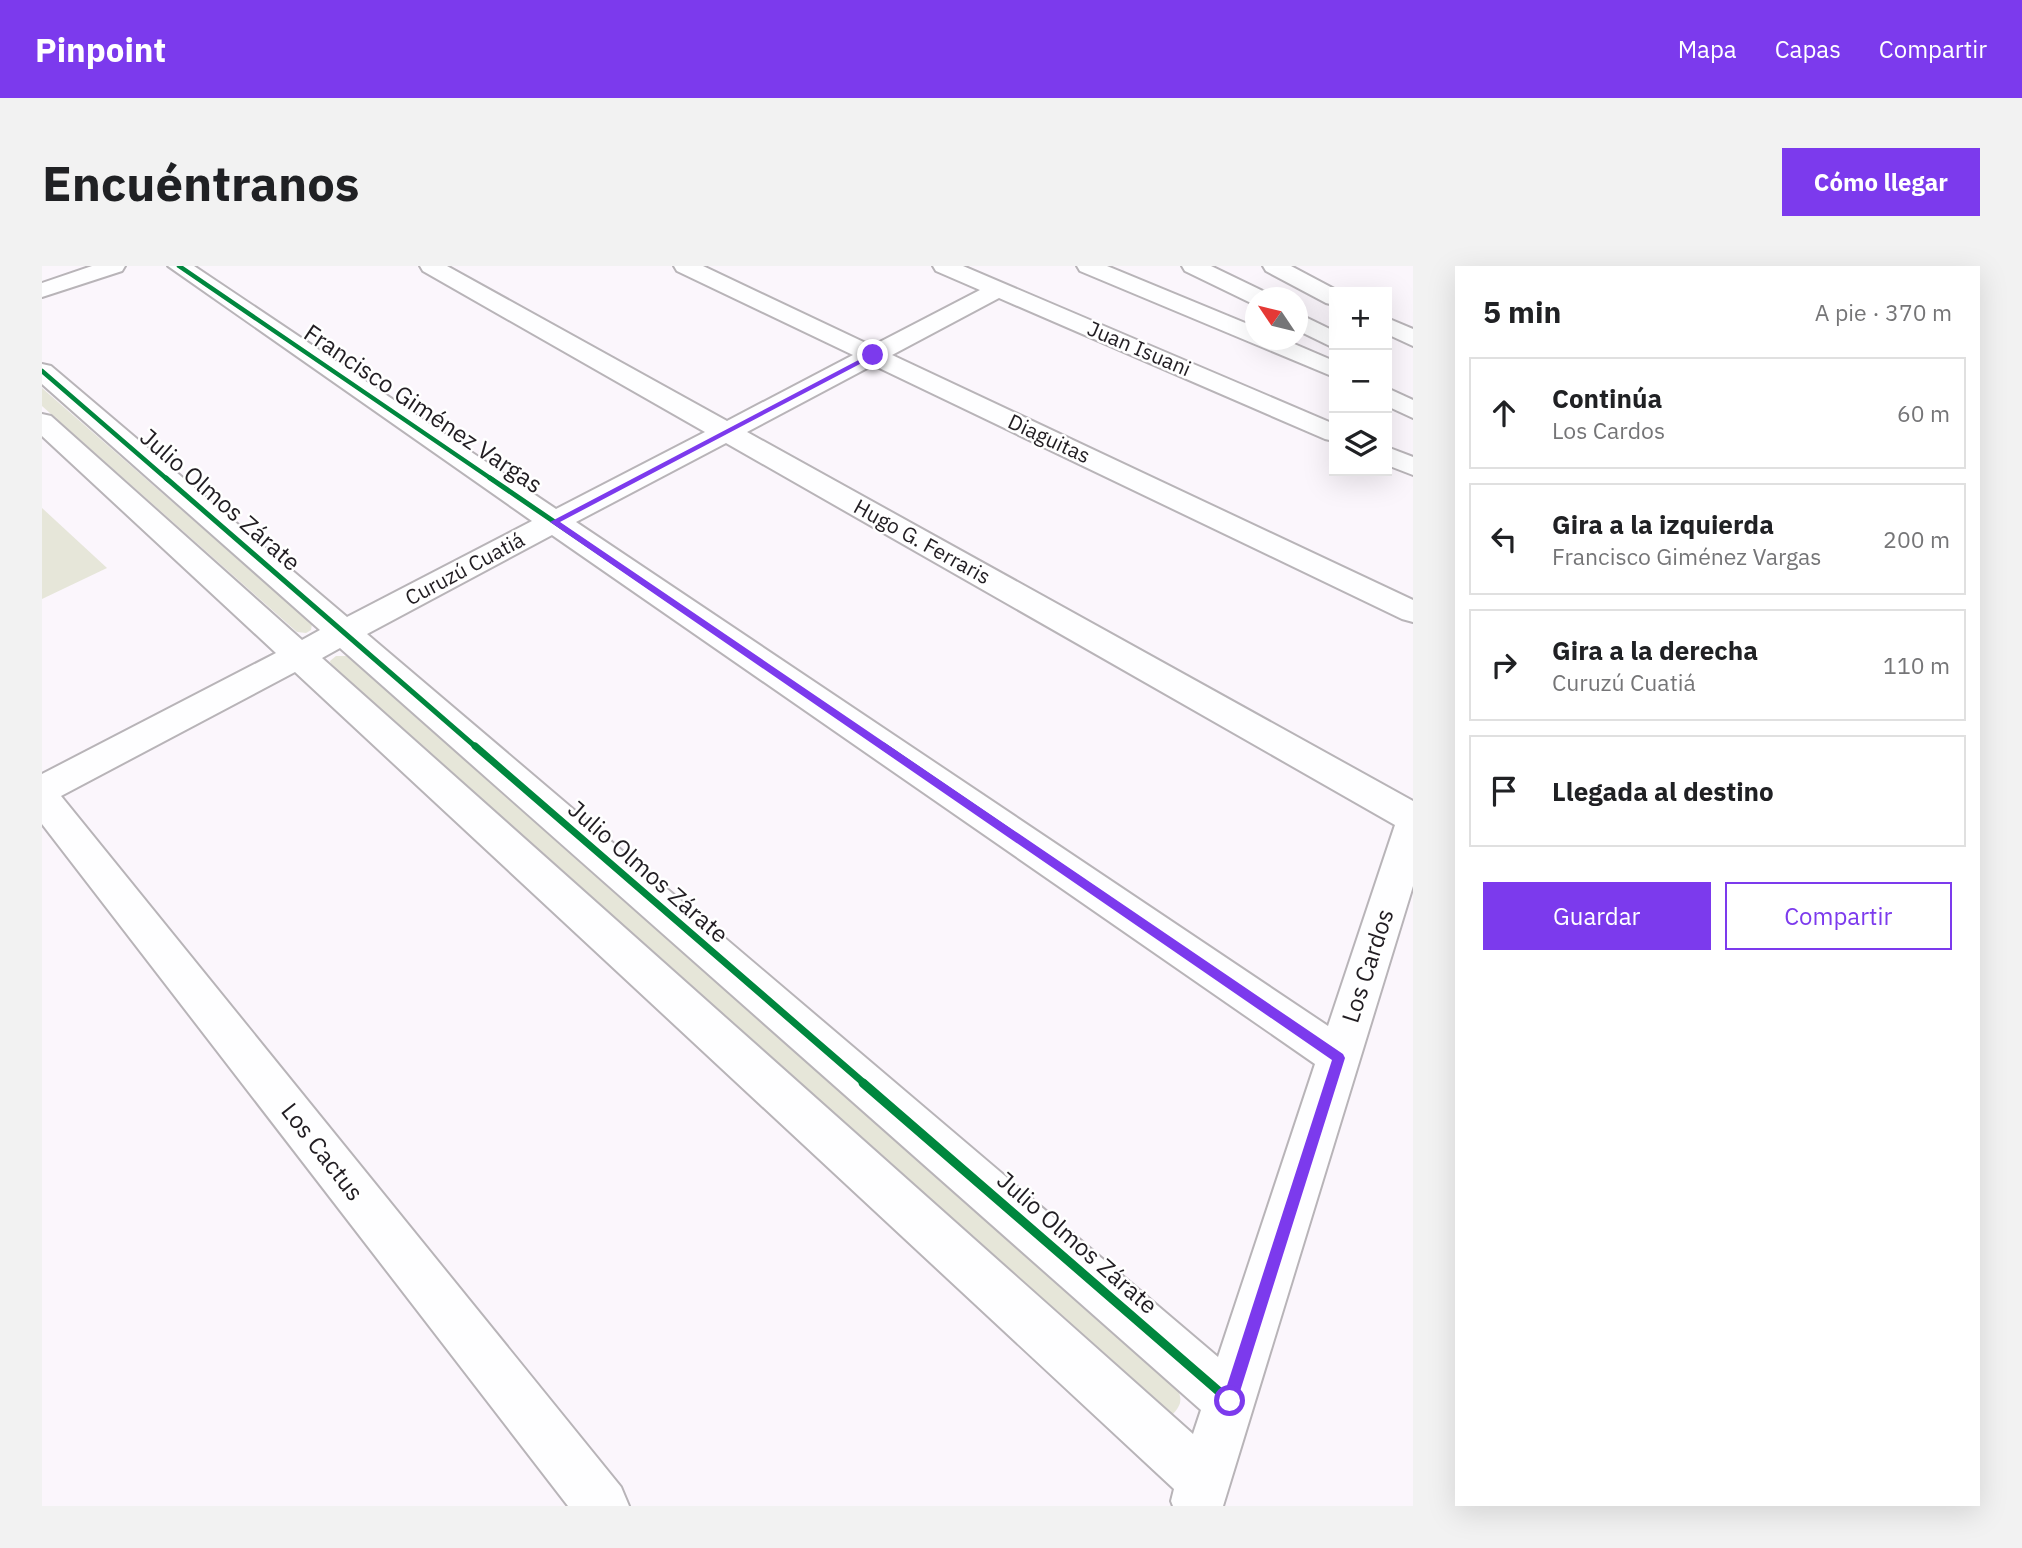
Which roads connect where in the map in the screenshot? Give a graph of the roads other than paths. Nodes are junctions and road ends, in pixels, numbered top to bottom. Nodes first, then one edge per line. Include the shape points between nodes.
1 (49, 266) edge
2 (114, 266) edge
3 (179, 266) edge
4 (431, 266) edge
5 (685, 266) edge
6 (944, 266) edge
7 (1088, 266) edge
8 (1133, 266) edge
9 (1193, 266) edge
10 (1274, 266) edge
11 (42, 268) edge
12 (999, 289) junction
13 (42, 290) edge
14 (1245, 291) edge
15 (1329, 295) edge
16 (1245, 311) edge
17 (1308, 326) edge
18 (1392, 328) edge
19 (1245, 331) edge
20 (1308, 338) edge
21 (1329, 338) edge
22 (1413, 339) edge
23 (1329, 347) edge
24 (1289, 350) edge
25 (873, 355) junction
26 (1329, 368) edge
27 (42, 371) edge
28 (1395, 381) edge
29 (1413, 410) edge
30 (42, 422) edge
31 (1329, 431) edge
32 (726, 432) junction
33 (1392, 458) edge
34 (1413, 467) edge
35 (554, 522) junction
36 (1413, 612) edge
37 (343, 632) junction
38 (299, 656) junction
39 (42, 790) edge
40 (42, 798) edge
41 (1413, 818) edge
42 (1413, 825) edge
43 (1339, 1058) junction
44 (1230, 1401) junction
45 (1200, 1493) edge
46 (603, 1506) edge

1 - 11 main road
2 - 13 main road
3 - 35 main road, Francisco Giménez Vargas
4 - 32 main road, Hugo G. Ferraris
5 - 25 main road, Diaguitas
6 - 12 main road, Juan Isuani
7 - 19 main road
8 - 16 main road
9 - 14 main road
10 - 15 main road
12 - 25 main road, Curuzú Cuatiá
12 - 31 main road, Juan Isuani
17 - 21 main road
18 - 22 main road
20 - 23 main road
24 - 26 main road
25 - 32 main road, Curuzú Cuatiá
25 - 36 main road, Diaguitas
27 - 37 main road, Julio Olmos Zárate
28 - 29 main road
30 - 38 main road
32 - 35 main road, Curuzú Cuatiá
32 - 41 main road, Hugo G. Ferraris
33 - 34 main road
35 - 37 main road, Curuzú Cuatiá
35 - 43 main road, Francisco Giménez Vargas
37 - 38 main road, Curuzú Cuatiá
37 - 44 main road, Julio Olmos Zárate
38 - 39 main road, Curuzú Cuatiá
38 - 45 main road
40 - 46 main road, Los Cactus
42 - 43 main road, Los Cardos
43 - 44 main road, Los Cardos
44 - 45 main road, Los Cardos

